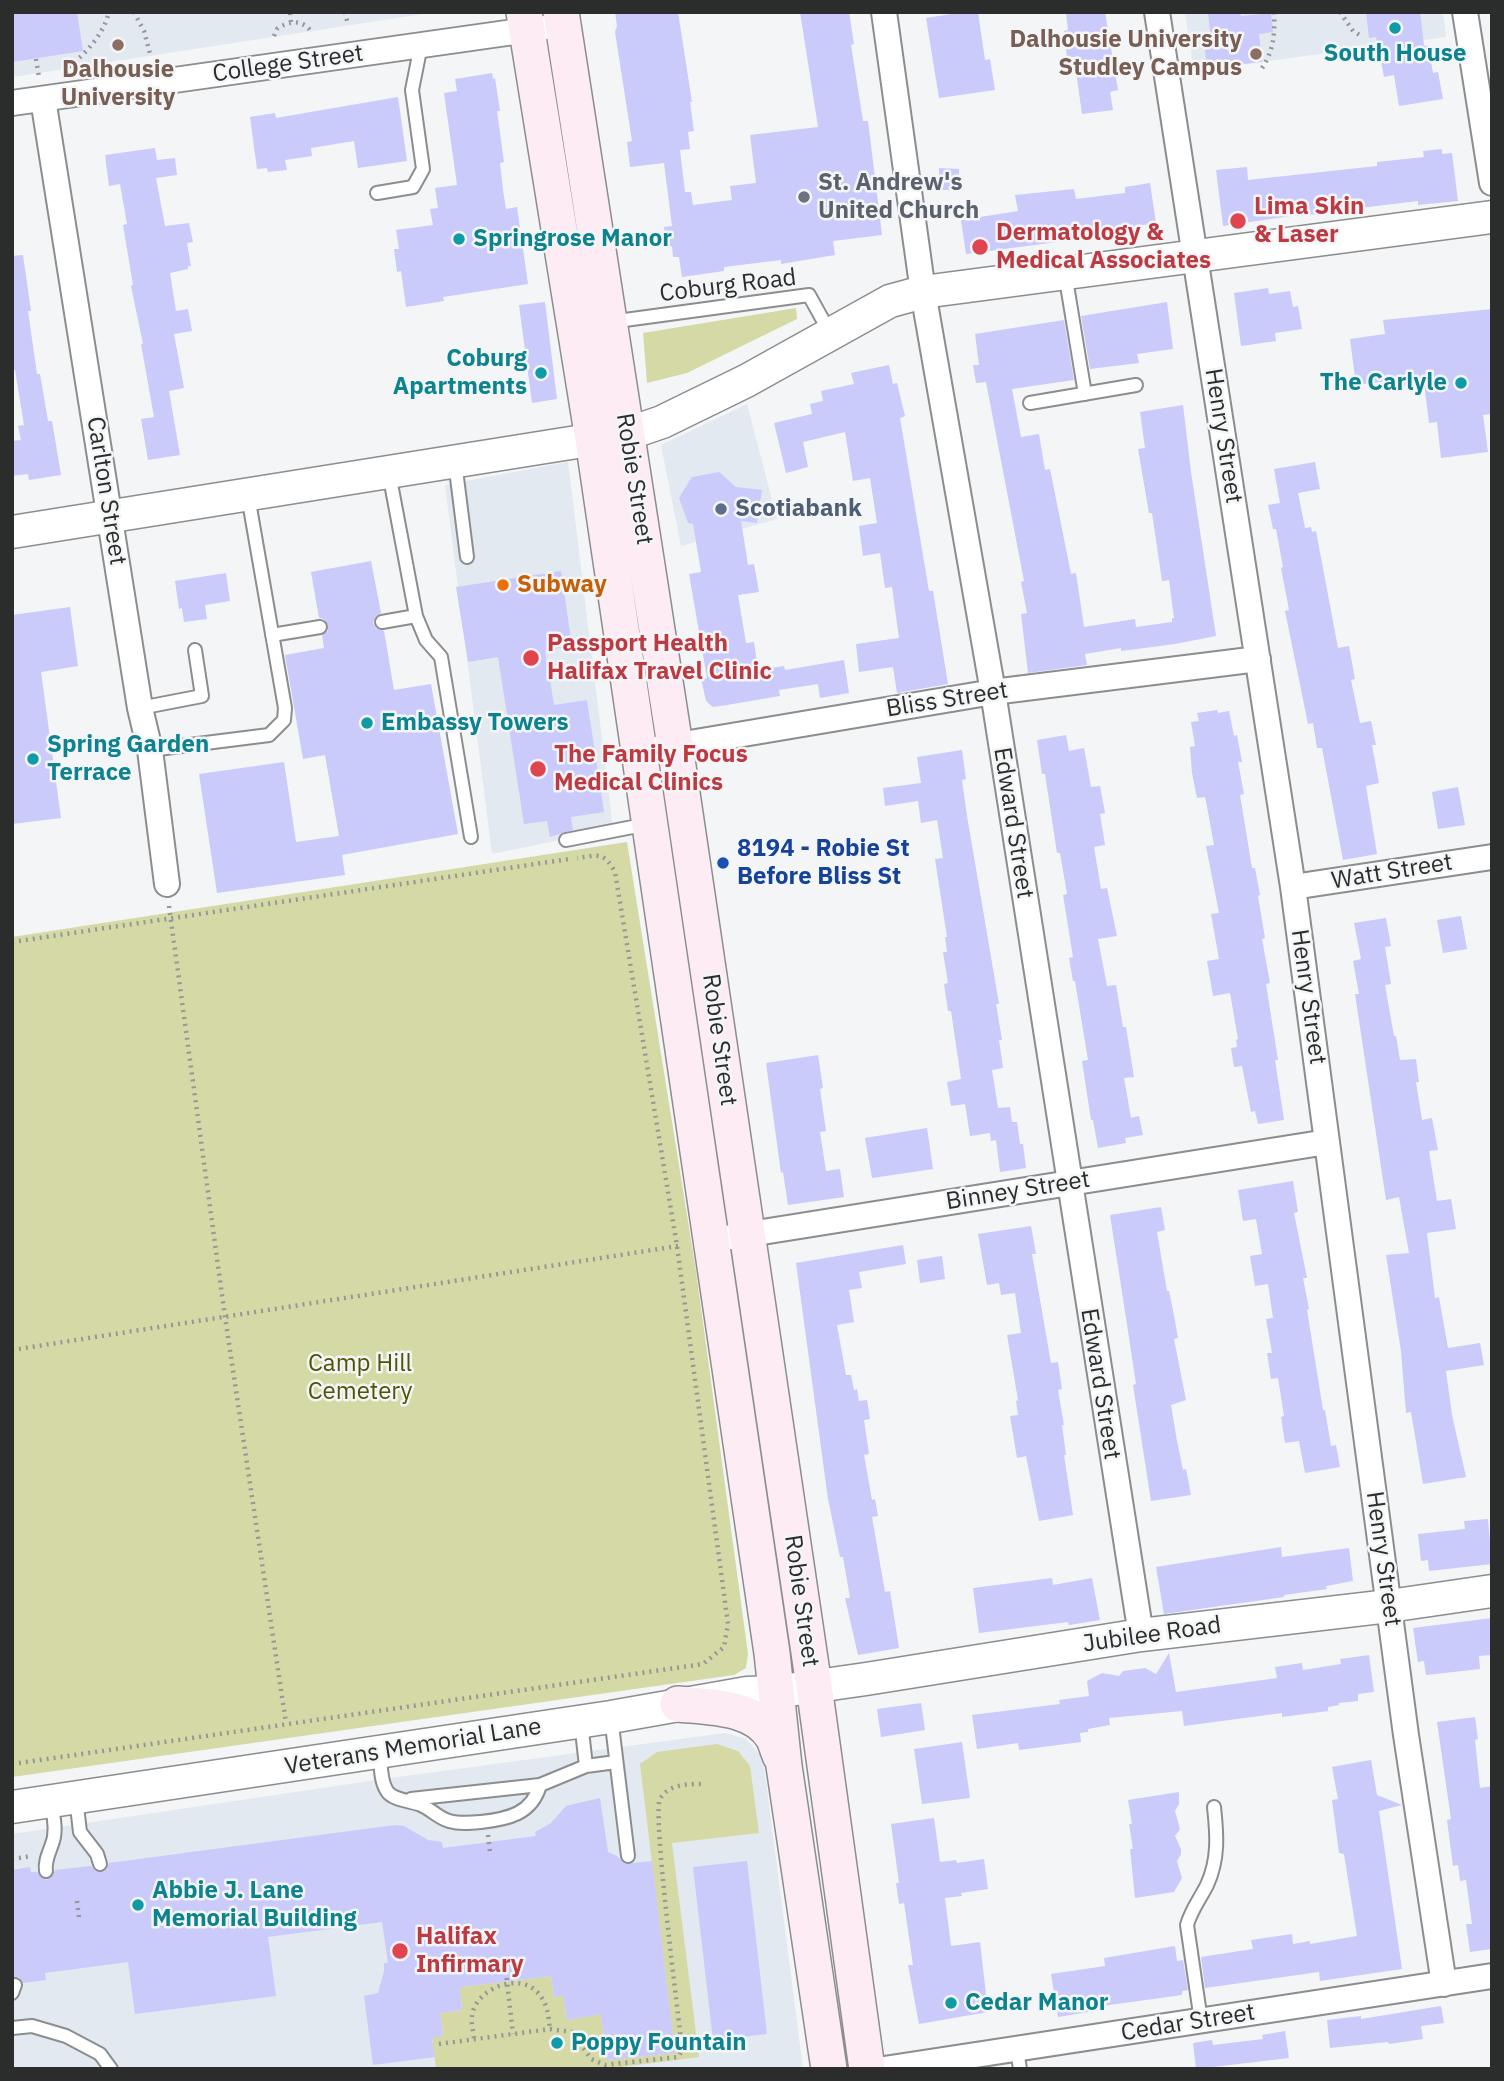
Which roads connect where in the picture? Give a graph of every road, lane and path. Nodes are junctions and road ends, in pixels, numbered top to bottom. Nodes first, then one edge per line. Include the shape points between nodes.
1 (109, 12) edge
2 (134, 12) edge
3 (345, 12) edge
4 (884, 12) edge
5 (1157, 12) edge
6 (1274, 12) edge
7 (1340, 12) edge
8 (1465, 12) edge
9 (290, 13) edge
10 (562, 19) edge
11 (525, 21) edge
12 (291, 23) junction
13 (348, 25) dead end
14 (310, 30) dead end
15 (274, 36) dead end
16 (1363, 37) dead end
17 (421, 45) junction
18 (150, 54) dead end
19 (69, 67) dead end
20 (1262, 68) dead end
21 (43, 99) junction
22 (12, 103) edge
23 (1492, 183) edge
24 (377, 193) dead end
25 (1492, 217) edge
26 (1194, 255) junction
27 (1065, 273) junction
28 (923, 292) junction
29 (610, 322) junction
30 (831, 334) junction
31 (1136, 385) dead end
32 (1085, 394) junction
33 (1030, 403) dead end
34 (627, 434) junction
35 (593, 439) junction
36 (454, 462) junction
37 (389, 472) junction
38 (248, 495) junction
39 (110, 518) junction
40 (12, 533) edge
41 (467, 557) dead end
42 (416, 616) junction
43 (382, 622) dead end
44 (320, 627) dead end
45 (272, 635) junction
46 (195, 650) dead end
47 (1258, 659) junction
48 (992, 692) junction
49 (141, 708) junction
50 (675, 746) junction
51 (150, 750) junction
52 (638, 751) junction
53 (649, 824) junction
54 (471, 837) dead end
55 (566, 840) dead end
56 (1492, 856) edge
57 (167, 884) dead end
58 (1293, 887) junction
59 (171, 918) junction
60 (12, 942) edge
61 (1327, 1142) junction
62 (1068, 1184) junction
63 (747, 1235) junction
64 (693, 1243) junction
65 (225, 1317) junction
66 (12, 1350) edge
67 (1492, 1591) edge
68 (1389, 1606) junction
69 (1141, 1635) junction
70 (814, 1686) junction
71 (775, 1692) junction
72 (678, 1704) junction
73 (596, 1719) junction
74 (286, 1723) junction
75 (379, 1752) junction
76 (617, 1762) junction
77 (12, 1764) edge
78 (586, 1766) junction
79 (784, 1766) junction
80 (703, 1784) dead end
81 (540, 1785) junction
82 (63, 1799) junction
83 (407, 1800) junction
84 (12, 1807) edge
85 (1214, 1807) dead end
86 (628, 1856) dead end
87 (100, 1864) dead end
88 (46, 1871) dead end
89 (77, 1901) dead end
90 (79, 1918) dead end
91 (505, 1964) dead end
92 (1492, 1976) edge
93 (1444, 1983) junction
94 (507, 1985) junction
95 (1201, 2021) junction
96 (12, 2028) edge
97 (550, 2029) junction
98 (513, 2034) junction
99 (474, 2038) junction
100 (439, 2044) dead end
101 (1018, 2059) edge
102 (842, 2067) edge
103 (111, 2069) edge
104 (884, 2069) edge

1 - 19 path via 96,40
2 - 18 path
3 - 13 path
4 - 28 street, Edward Street
5 - 26 street, Henry Street
6 - 20 path via 1275,34
7 - 16 path
8 - 23 street
9 - 12 path
10 - 11 street, College Street
10 - 29 main road, Robie Street
11 - 17 street, College Street
11 - 35 main road, Robie Street
12 - 14 path
12 - 15 path via 277,29
17 - 21 street, College Street
17 - 24 lane via 412,90 423,169 413,187
21 - 22 street, College Street
21 - 39 street, Carlton Street
25 - 26 street
26 - 27 street
26 - 47 street, Henry Street
27 - 28 street
27 - 32 lane
28 - 30 street via 890,301
28 - 48 street, Edward Street
29 - 30 lane, Coburg Road via 809,295
29 - 34 main road, Robie Street
30 - 34 street via 746,381
31 - 32 lane
32 - 33 lane
34 - 35 street
34 - 50 main road, Robie Street
35 - 36 street
35 - 52 main road, Robie Street
36 - 37 street
36 - 41 lane
37 - 38 street
37 - 42 lane
38 - 39 street
38 - 45 lane
39 - 40 street
39 - 49 street, Carlton Street
42 - 43 lane
42 - 54 lane via 426,640 441,657
44 - 45 lane
45 - 51 lane via 285,708 284,720 269,735
46 - 49 lane via 202,696
47 - 48 street, Bliss Street
47 - 58 street, Henry Street
48 - 50 street, Bliss Street
48 - 62 street, Edward Street
49 - 51 street, Carlton Street
50 - 52 street, Bliss Street
50 - 63 main road, Robie Street
51 - 57 street, Carlton Street
52 - 53 main road, Robie Street
53 - 55 lane
53 - 64 main road, Robie Street
56 - 58 street, Watt Street
58 - 61 street, Henry Street
59 - 60 path
59 - 64 path via 598,855 608,859 615,872
59 - 65 path
61 - 62 street, Binney Street
61 - 68 street, Henry Street
62 - 63 street, Binney Street
62 - 69 street, Edward Street
63 - 64 street, Binney Street
63 - 70 main road, Robie Street
64 - 65 path
64 - 71 main road, Robie Street via 772,1653
64 - 74 path via 728,1624 723,1647 703,1664
65 - 66 path
65 - 74 path
67 - 68 street, Jubilee Road
68 - 69 street, Jubilee Road
68 - 93 street, Henry Street
69 - 70 street, Jubilee Road
70 - 71 street, Veterans Memorial Lane
70 - 102 main road, Robie Street
71 - 72 street, Veterans Memorial Lane
71 - 79 main road, Robie Street
72 - 73 street, Veterans Memorial Lane
72 - 79 main road via 731,1710 755,1720 772,1736
73 - 75 street, Veterans Memorial Lane
73 - 76 lane
73 - 78 lane
74 - 77 path
75 - 82 street, Veterans Memorial Lane
75 - 83 lane via 387,1791
76 - 78 lane
76 - 86 lane
78 - 81 lane
79 - 102 main road, Robie Street
80 - 97 path via 666,1790 658,1801 682,2050 678,2057 605,2066 591,2059 572,2032
81 - 83 lane
81 - 83 lane via 523,1810 509,1818 487,1821 453,1822
82 - 84 street, Veterans Memorial Lane
82 - 87 lane
82 - 88 lane via 54,1820
85 - 95 lane via 1216,1862 1187,1925
89 - 90 path
91 - 94 path
92 - 93 street, Cedar Street
93 - 95 street, Cedar Street
94 - 97 path via 536,1990 547,2005
94 - 98 path
94 - 99 path via 481,1996 472,2015
95 - 101 street, Cedar Street
96 - 103 lane via 32,2026 66,2036 100,2054
97 - 98 path
98 - 99 path
99 - 100 path
101 - 104 street, Cedar Street

